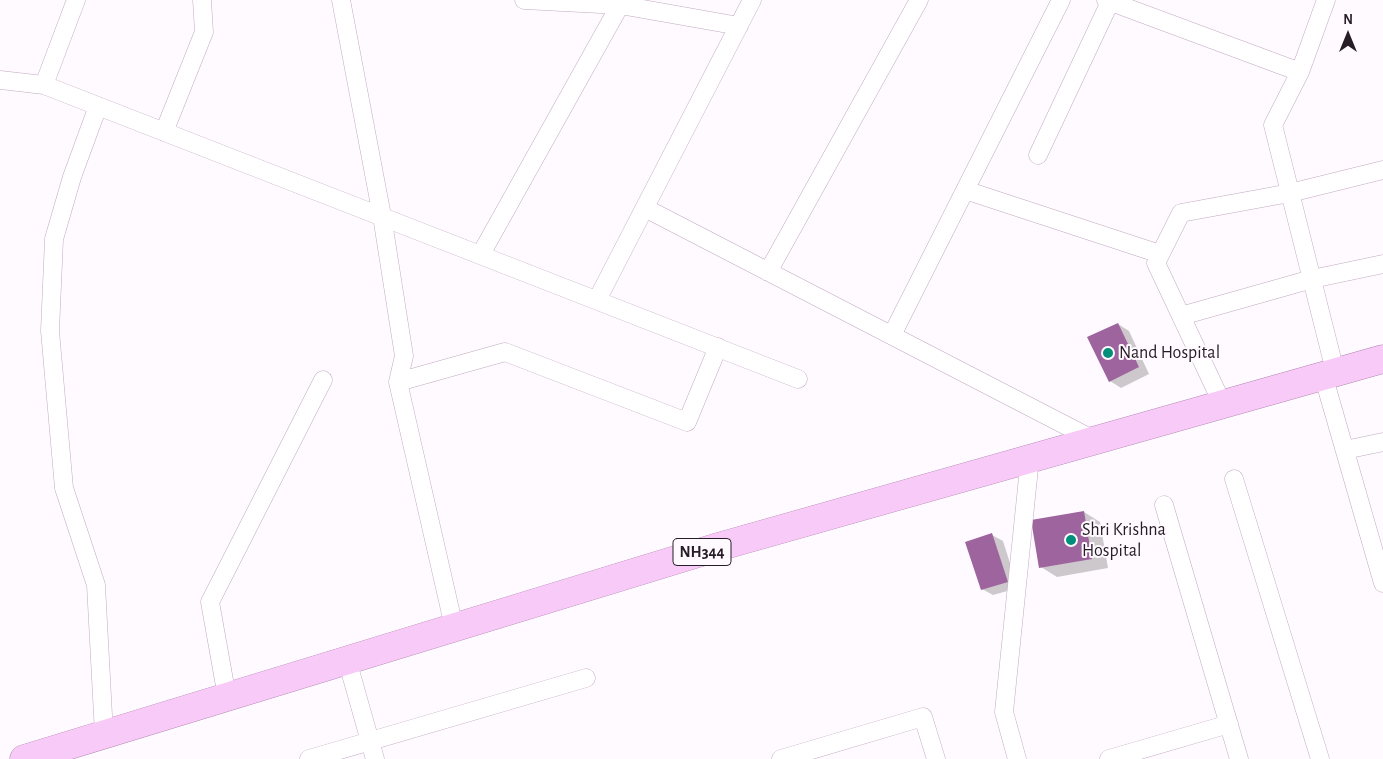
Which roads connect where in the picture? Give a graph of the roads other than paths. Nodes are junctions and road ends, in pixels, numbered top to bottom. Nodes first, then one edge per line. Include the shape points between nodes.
1 (76, 0) edge
2 (202, 0) edge
3 (341, 0) edge
4 (524, 0) edge
5 (752, 0) edge
6 (919, 0) edge
7 (1060, 0) edge
8 (1324, 0) edge
9 (561, 1) edge
10 (1108, 1) edge
11 (620, 5) junction
12 (739, 26) junction
13 (1300, 72) junction
14 (0, 80) edge
15 (44, 85) junction
16 (98, 106) junction
17 (164, 132) junction
18 (1038, 155) dead end
19 (1383, 170) edge
20 (965, 190) junction
21 (1290, 193) junction
22 (645, 208) junction
23 (382, 216) junction
24 (481, 254) junction
25 (1160, 254) junction
26 (1383, 264) edge
27 (768, 272) junction
28 (1312, 279) junction
29 (597, 300) junction
30 (1181, 316) junction
31 (892, 335) junction
32 (718, 347) junction
33 (1383, 360) edge
34 (1329, 373) junction
35 (798, 379) dead end
36 (323, 380) dead end
37 (398, 382) junction
38 (1222, 403) junction
39 (1094, 440) junction
40 (1383, 442) edge
41 (1344, 450) junction
42 (1030, 458) junction
43 (1234, 479) dead end
44 (1164, 505) dead end
45 (1378, 545) edge
46 (1383, 583) edge
47 (454, 628) junction
48 (347, 660) junction
49 (586, 678) dead end
50 (227, 696) junction
51 (1229, 724) junction
52 (104, 734) junction
53 (370, 741) junction
54 (820, 754) edge
55 (24, 759) edge
56 (309, 759) edge
57 (375, 759) edge
58 (781, 759) edge
59 (936, 759) edge
60 (1017, 759) edge
61 (1108, 759) edge
62 (1239, 759) edge
63 (1320, 759) edge

1 - 15 street
2 - 17 street via 204,32
3 - 23 street
4 - 9 street
5 - 12 street
6 - 27 street
7 - 20 street
8 - 13 street
9 - 11 street
10 - 13 street
10 - 18 street
11 - 12 street
11 - 24 street
12 - 22 street
13 - 21 street via 1273,125
14 - 15 street
15 - 16 street
16 - 17 street
16 - 52 street via 54,239 50,331 64,488 96,585
17 - 23 street
19 - 21 street
20 - 25 street
20 - 31 street
21 - 25 street via 1181,213
21 - 28 street
22 - 27 street
22 - 29 street
23 - 24 street
23 - 37 street via 404,356
24 - 29 street
25 - 30 street via 1156,263
26 - 28 street
27 - 31 street
28 - 30 street
28 - 34 street
29 - 32 street
30 - 38 street
31 - 39 street
32 - 35 street
32 - 37 street via 687,422 505,352
33 - 34 highway, NH344
34 - 38 highway, NH344
34 - 41 street
36 - 50 street via 210,602
37 - 47 street
38 - 39 highway, NH344
39 - 42 highway, NH344
40 - 41 street
41 - 45 street
42 - 47 highway, NH344 via 718,547
42 - 60 street via 1004,712
43 - 63 street
44 - 51 street
45 - 46 street
47 - 48 highway, NH344
48 - 50 highway, NH344
48 - 53 street
49 - 53 street
50 - 52 highway, NH344
51 - 61 street
51 - 62 street
52 - 55 highway, NH344
53 - 56 street
53 - 57 street
54 - 58 street
54 - 59 street via 923,717

